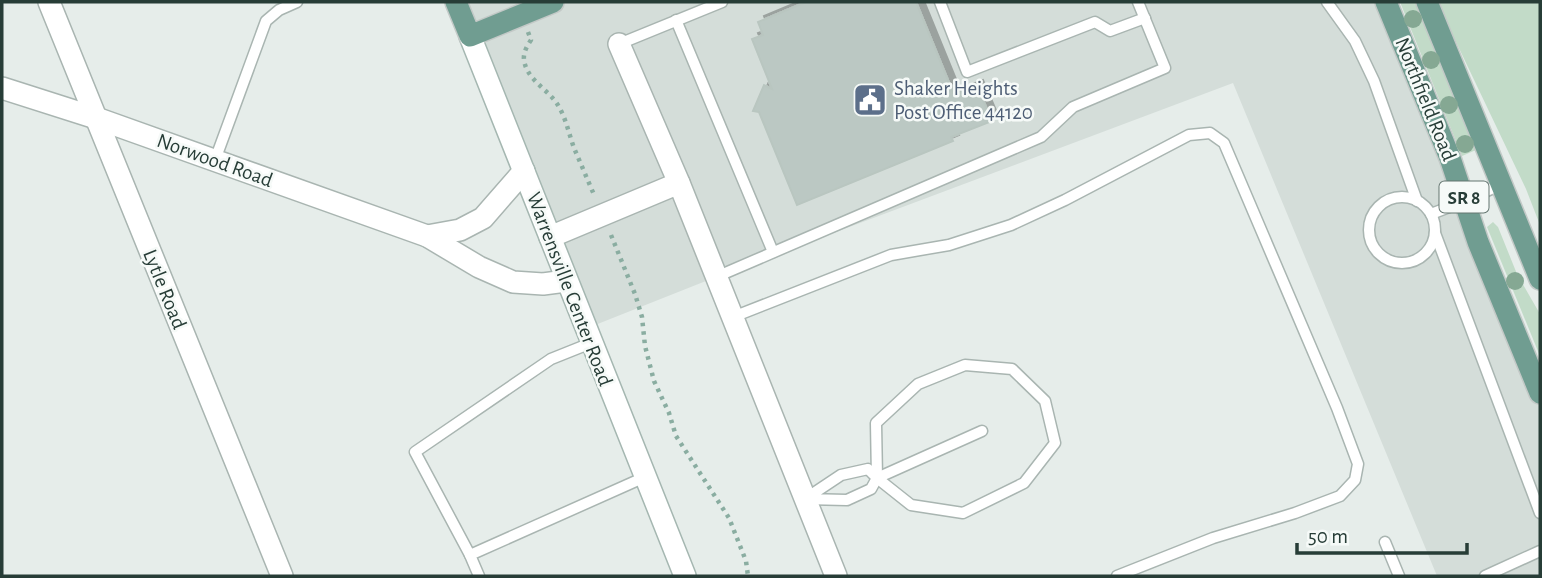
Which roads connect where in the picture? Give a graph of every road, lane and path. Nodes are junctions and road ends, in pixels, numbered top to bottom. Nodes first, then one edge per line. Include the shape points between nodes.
1 (49, 2) edge
2 (297, 2) edge
3 (456, 2) edge
4 (553, 2) edge
5 (722, 2) edge
6 (940, 2) edge
7 (1138, 2) edge
8 (1327, 2) edge
9 (1386, 2) edge
10 (1427, 2) edge
11 (1145, 18) junction
12 (677, 20) junction
13 (470, 36) junction
14 (531, 40) dead end
15 (619, 44) joint
16 (2, 88) edge
17 (96, 118) junction
18 (215, 160) junction
19 (524, 171) junction
20 (679, 183) junction
21 (1502, 184) junction
22 (592, 190) dead end
23 (1417, 201) junction
24 (1465, 201) junction
25 (1431, 214) junction
26 (1435, 233) junction
27 (427, 236) junction
28 (550, 237) junction
29 (612, 238) dead end
30 (773, 253) junction
31 (716, 277) junction
32 (1540, 279) edge
33 (566, 281) junction
34 (733, 317) junction
35 (591, 342) junction
36 (1540, 393) edge
37 (982, 431) dead end
38 (645, 477) junction
39 (877, 478) junction
40 (805, 499) junction
41 (1540, 513) edge
42 (1385, 542) dead end
43 (1540, 551) edge
44 (470, 555) junction
45 (282, 576) edge
46 (479, 576) edge
47 (685, 576) edge
48 (748, 576) edge
49 (836, 576) edge
50 (1117, 576) edge
51 (1399, 576) edge
52 (1485, 576) edge

1 - 17 street, Lytle Road
2 - 18 lane via 266,21
3 - 13 main road, Warrensville Center Road
4 - 13 main road
5 - 12 lane
6 - 11 lane via 967,72 1095,22 1110,31
7 - 11 lane
8 - 23 lane via 1355,41 1374,81
9 - 24 main road, Northfield Road / SR 8
10 - 21 main road, Northfield Road / SR 8
11 - 30 lane via 1165,68 1073,107 1041,137
12 - 15 lane
12 - 30 lane
13 - 19 street, Warrensville Center Road
14 - 22 path via 524,60 528,70 560,108
15 - 20 street
16 - 17 street, Norwood Road
17 - 18 street, Norwood Road
17 - 45 street, Lytle Road
18 - 27 street, Norwood Road
19 - 27 street via 483,218 460,230
19 - 28 street, Warrensville Center Road
20 - 28 street
20 - 31 street
21 - 24 lane
21 - 32 main road, Northfield Road / SR 8
23 - 25 lane
23 - 26 lane via 1395,198 1376,210 1369,231 1376,252 1396,263 1418,260 1433,244
24 - 25 lane
24 - 36 main road, Northfield Road / SR 8
25 - 26 lane
26 - 41 lane
27 - 33 street, Norwood Road via 513,282
28 - 33 street, Warrensville Center Road
29 - 48 path via 642,317 653,381 676,436 729,518
30 - 31 lane
31 - 34 street
33 - 35 street, Warrensville Center Road
34 - 40 street
34 - 50 lane via 891,255 949,245 1011,225 1189,135 1210,133 1224,143 1332,395 1358,464 1355,480 1340,496
35 - 38 street, Warrensville Center Road
35 - 44 lane via 551,359 415,452
37 - 39 lane
38 - 44 lane
38 - 47 street, Warrensville Center Road
39 - 39 lane via 911,505 963,513 1024,483 1055,443 1045,401 1012,369 965,365 918,384 876,424
39 - 40 lane via 871,489 847,500
39 - 40 lane via 868,469 841,475
40 - 49 street
42 - 51 lane
43 - 52 lane
44 - 46 lane

